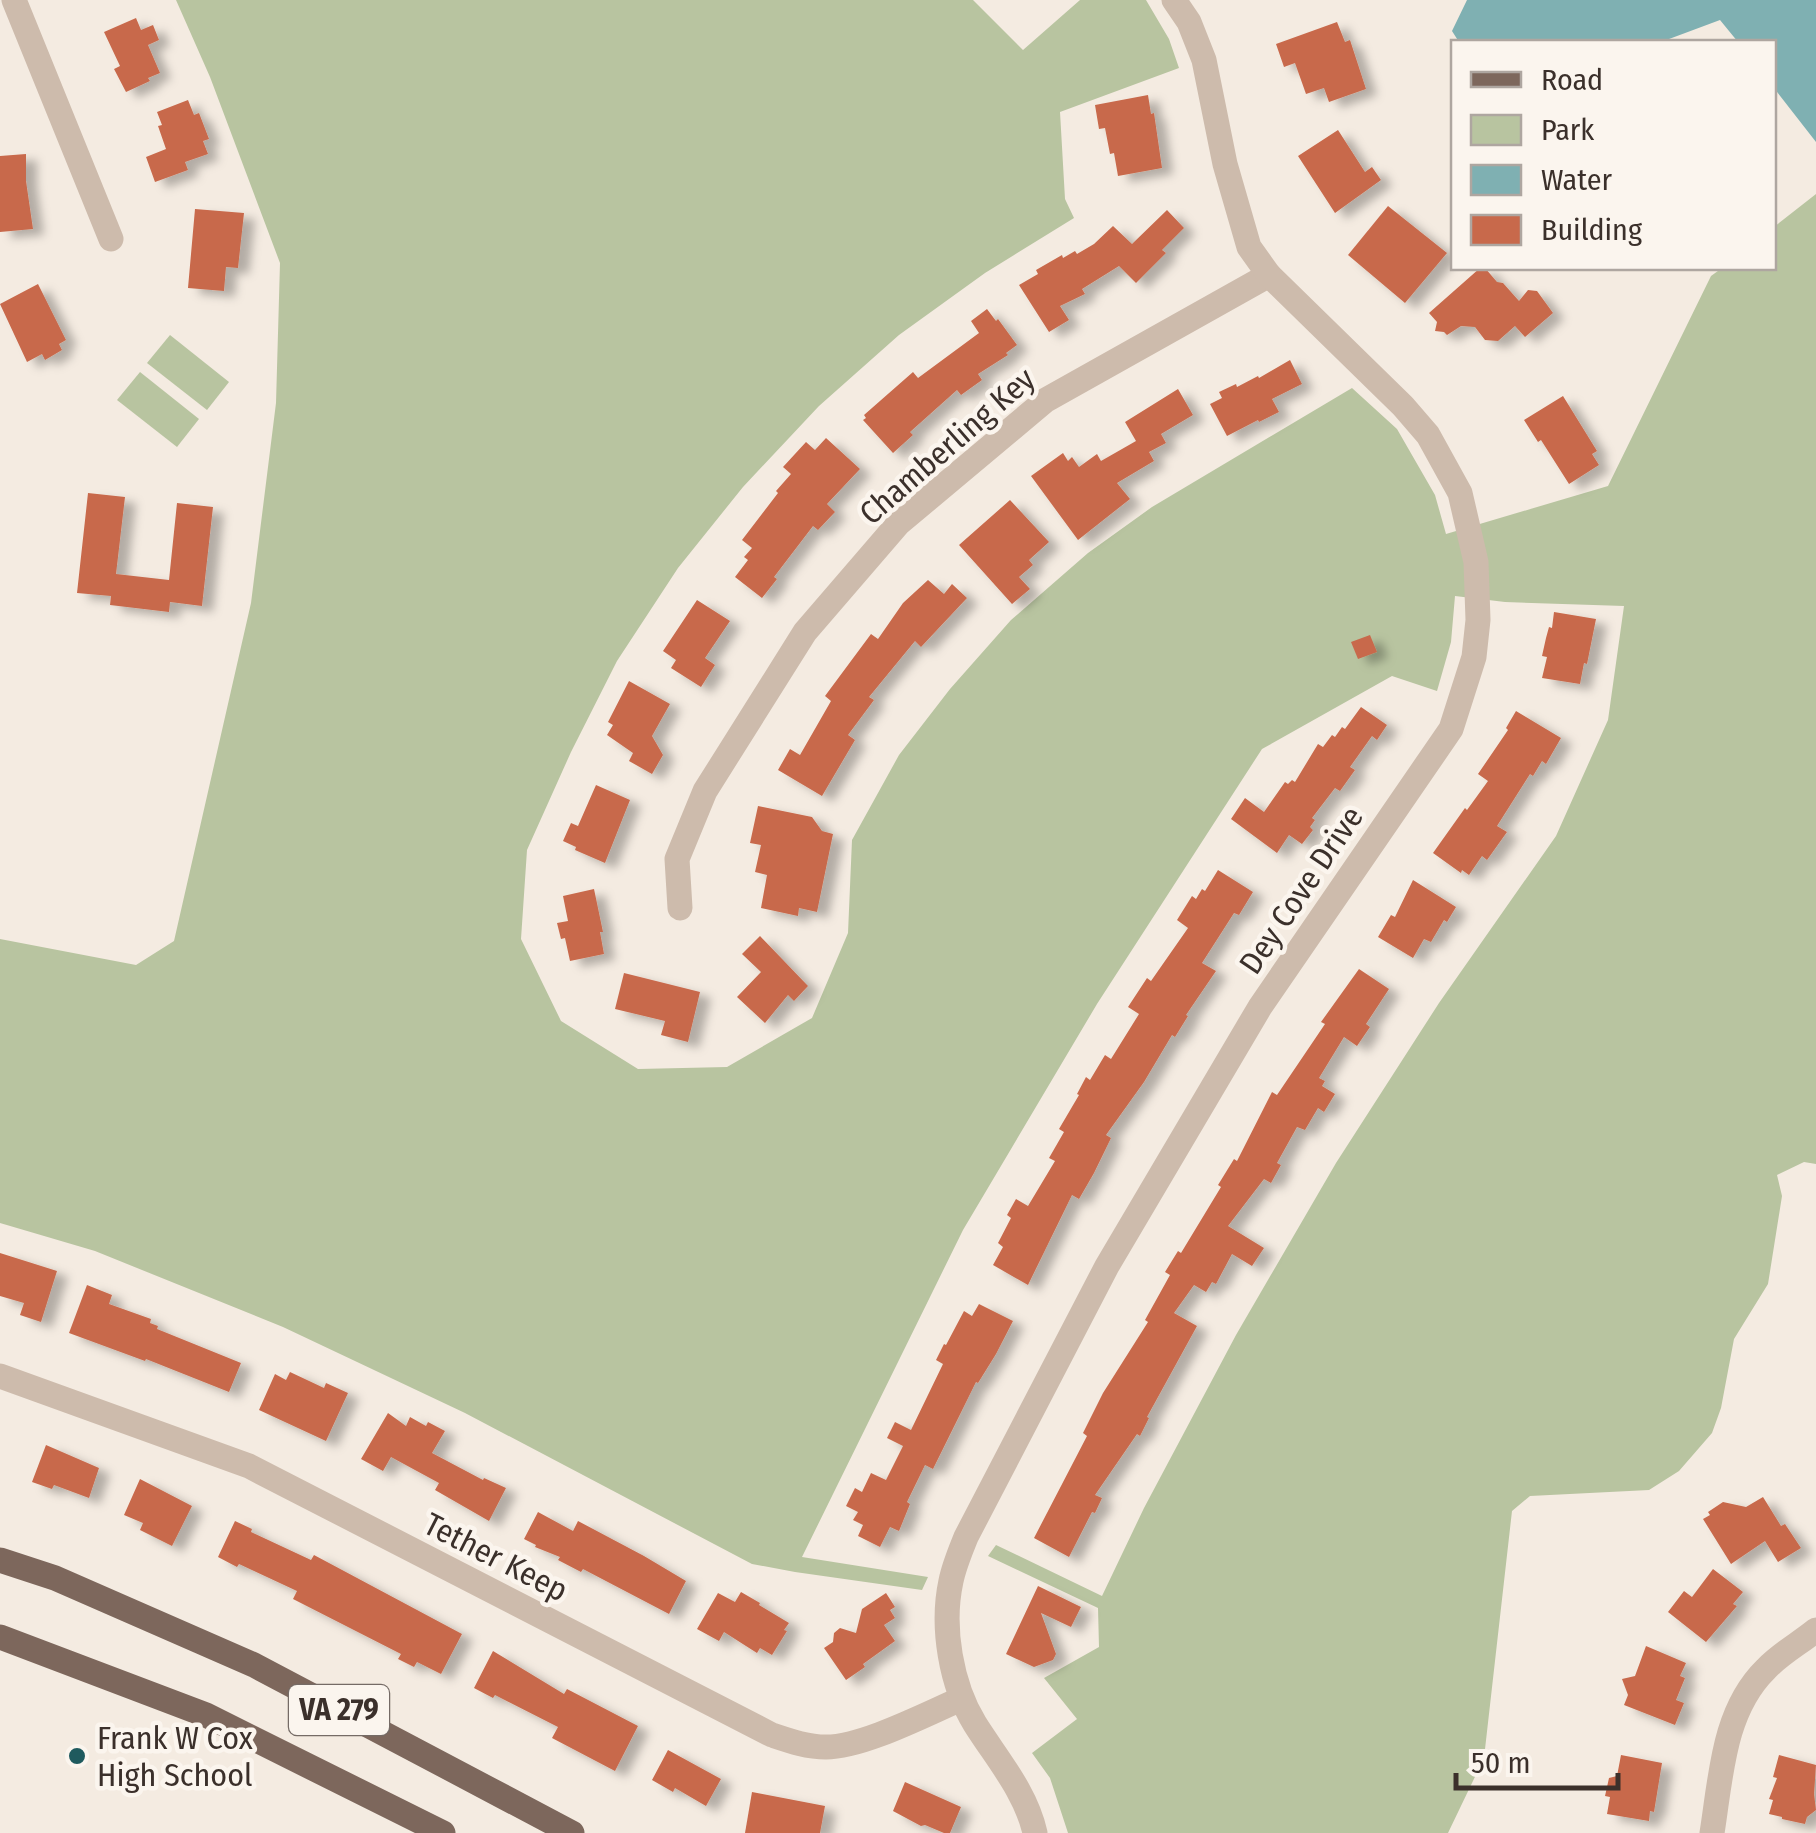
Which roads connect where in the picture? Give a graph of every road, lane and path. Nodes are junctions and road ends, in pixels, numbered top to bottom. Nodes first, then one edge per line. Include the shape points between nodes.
1 (14, 0) edge
2 (1174, 0) edge
3 (112, 239) dead end
4 (1269, 276) junction
5 (680, 908) dead end
6 (0, 1376) edge
7 (0, 1560) edge
8 (1816, 1630) edge
9 (0, 1637) edge
10 (961, 1699) junction
11 (443, 1833) edge
12 (572, 1833) edge
13 (1035, 1833) edge
14 (1712, 1833) edge

1 - 3 street
2 - 4 street, Dey Cove Drive via 1204,60 1225,164 1250,246
4 - 5 street, Chamberling Key via 1046,400 898,524 805,632 705,791 677,859
4 - 10 street, Dey Cove Drive via 1404,406 1460,493 1476,562 1474,657 1451,730 1260,1007 1107,1266 966,1537 948,1604
6 - 10 street, Tether Keep via 249,1466 772,1736 829,1748
7 - 12 main road, VA 279 via 254,1665
8 - 14 street via 1764,1670 1740,1704
9 - 11 main road, VA 279 via 206,1715
10 - 13 street, Dey Cove Drive via 1016,1786

